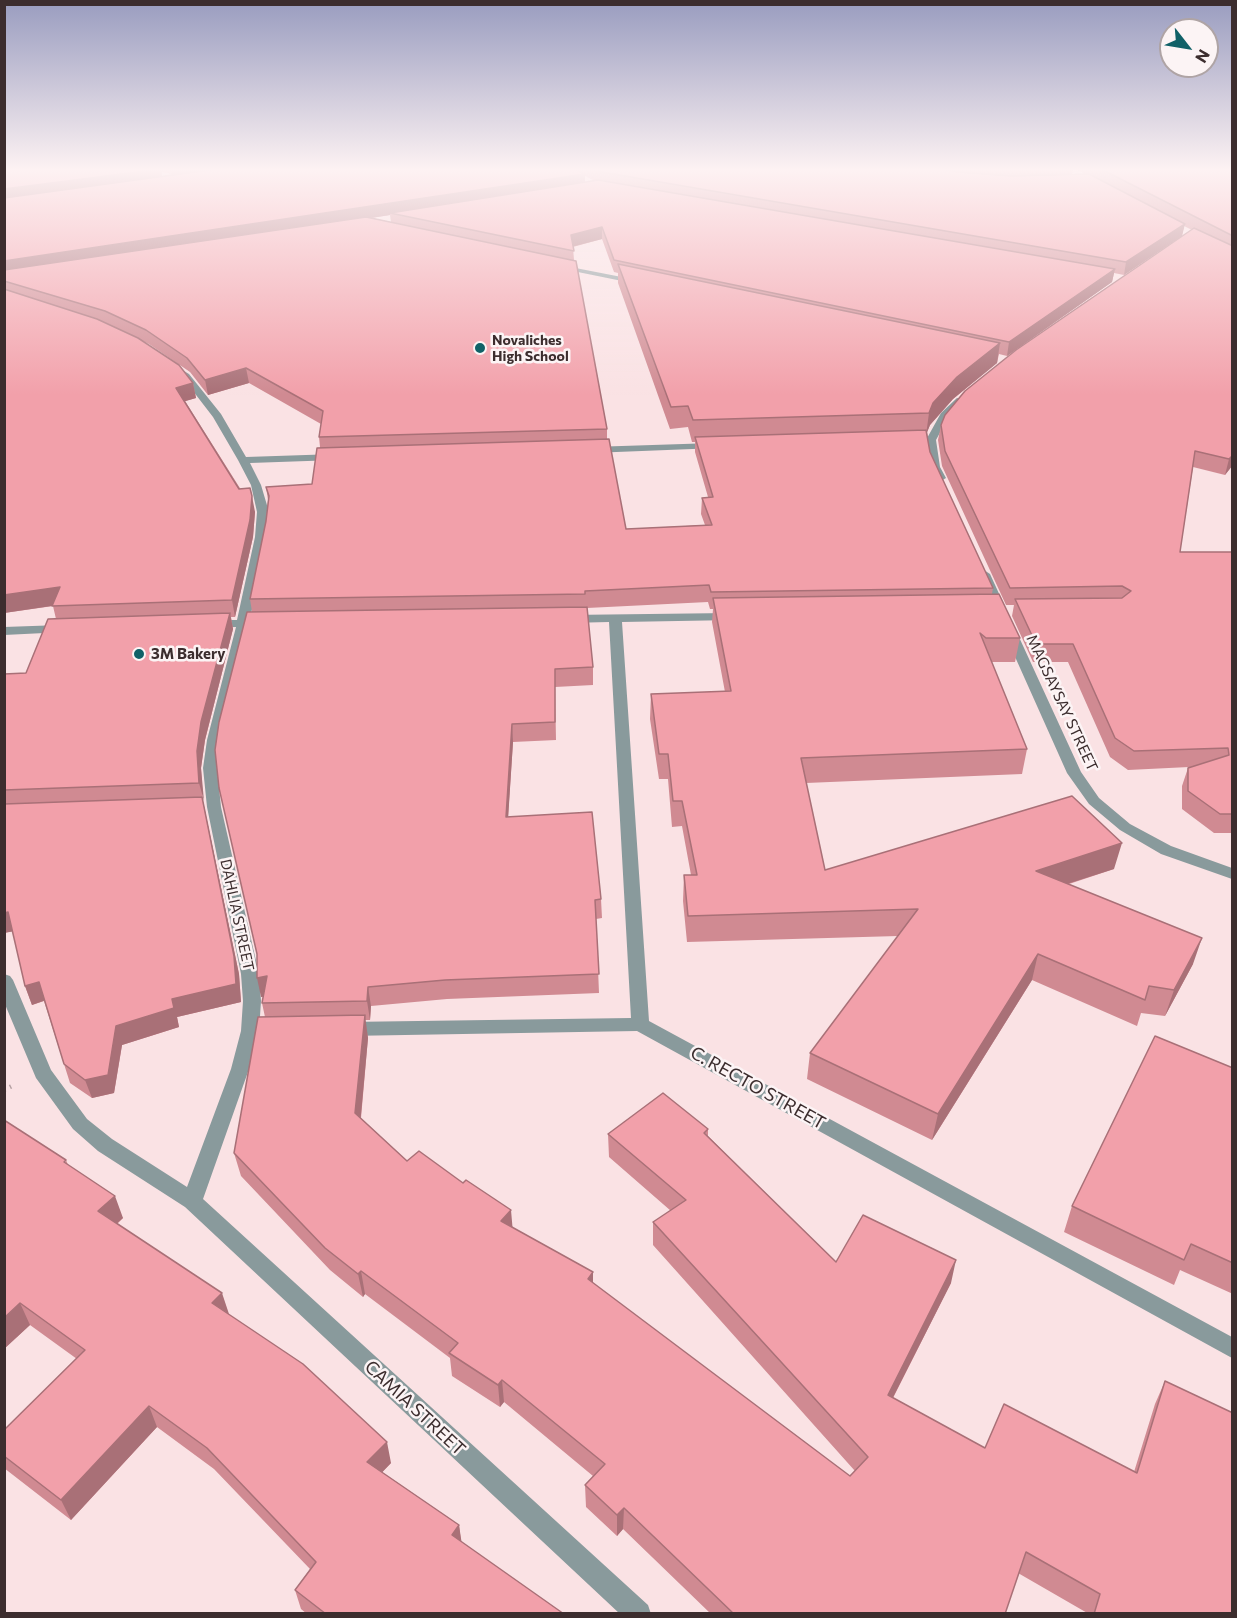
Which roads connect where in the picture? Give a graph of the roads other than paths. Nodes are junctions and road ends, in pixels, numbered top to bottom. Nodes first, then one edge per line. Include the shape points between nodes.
1 (543, 262) edge
2 (648, 285) edge
3 (170, 365) edge
4 (965, 396) edge
5 (730, 446) edge
6 (576, 450) edge
7 (351, 456) edge
8 (243, 460) junction
9 (945, 488) edge
10 (978, 561) edge
11 (744, 616) edge
12 (615, 618) junction
13 (557, 619) edge
14 (243, 623) junction
15 (278, 623) edge
16 (195, 625) edge
17 (76, 629) edge
18 (4, 631) edge
19 (1233, 874) edge
20 (4, 980) edge
21 (640, 1024) junction
22 (273, 1030) edge
23 (332, 1030) edge
24 (250, 1031) junction
25 (192, 1202) junction
26 (1233, 1348) edge
27 (639, 1614) edge

1 - 2 street
3 - 8 street, DAHLIA STREET via 186,376 217,416
4 - 9 street via 925,440
5 - 6 street
7 - 8 street
8 - 14 street, DAHLIA STREET via 256,485 263,512
10 - 19 street, MAGSAYSAY STREET via 1074,774 1094,801 1125,827 1166,850
11 - 12 street
12 - 13 street
12 - 21 street
14 - 15 street
14 - 16 street
14 - 24 street, DAHLIA STREET via 214,740 208,807 250,974
17 - 18 street
20 - 25 street, CAMIA STREET via 43,1073 80,1124
21 - 23 street
21 - 26 street, C. RECTO STREET
22 - 24 street
24 - 25 street, DAHLIA STREET
25 - 27 street, CAMIA STREET

